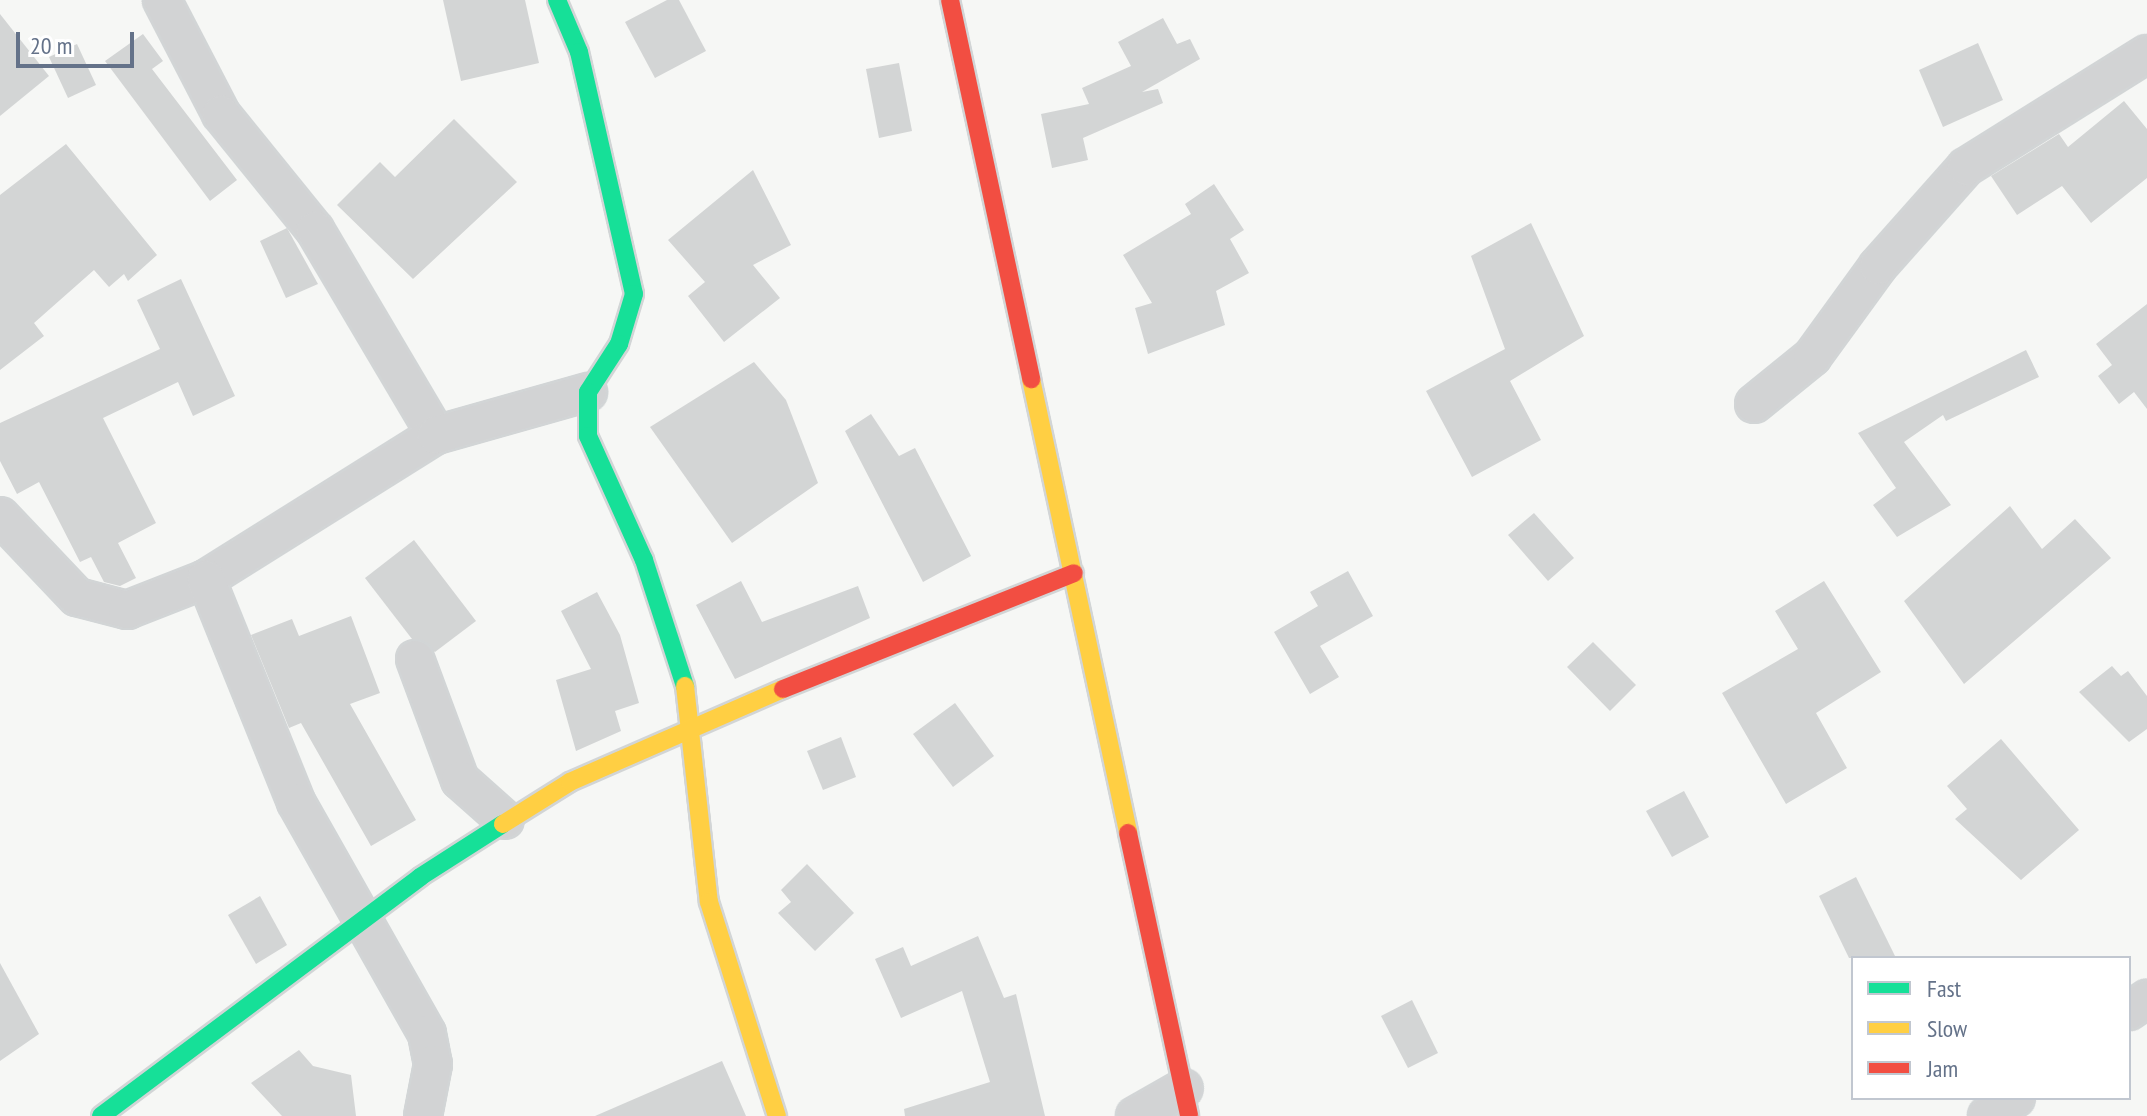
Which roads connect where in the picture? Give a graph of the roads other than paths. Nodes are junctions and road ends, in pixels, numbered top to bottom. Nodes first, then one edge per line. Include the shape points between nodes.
1 (162, 0) edge
2 (557, 0) edge
3 (950, 0) edge
4 (2147, 54) edge
5 (588, 392) junction
6 (1754, 404) dead end
7 (436, 435) junction
8 (0, 516) edge
9 (1074, 573) junction
10 (206, 579) junction
11 (415, 659) dead end
12 (692, 725) junction
13 (505, 820) junction
14 (359, 922) junction
15 (2013, 1100) edge
16 (1186, 1102) edge
17 (101, 1116) edge
18 (423, 1116) edge
19 (777, 1116) edge
20 (1135, 1116) edge
21 (1987, 1116) edge

1 - 7 street via 221,114 315,230
2 - 5 street via 579,52 634,294 619,344
3 - 9 street
4 - 6 street via 1966,167 1878,266 1812,357
5 - 7 street
5 - 12 street via 588,436 644,560
7 - 10 street
8 - 10 street via 77,597 101,609 127,610
9 - 12 street
9 - 16 street
10 - 14 street via 296,802
11 - 13 street via 460,780
12 - 13 street
12 - 19 street via 709,902
13 - 14 street
14 - 17 street
14 - 18 street via 427,1034 433,1064
15 - 21 street
16 - 20 street

